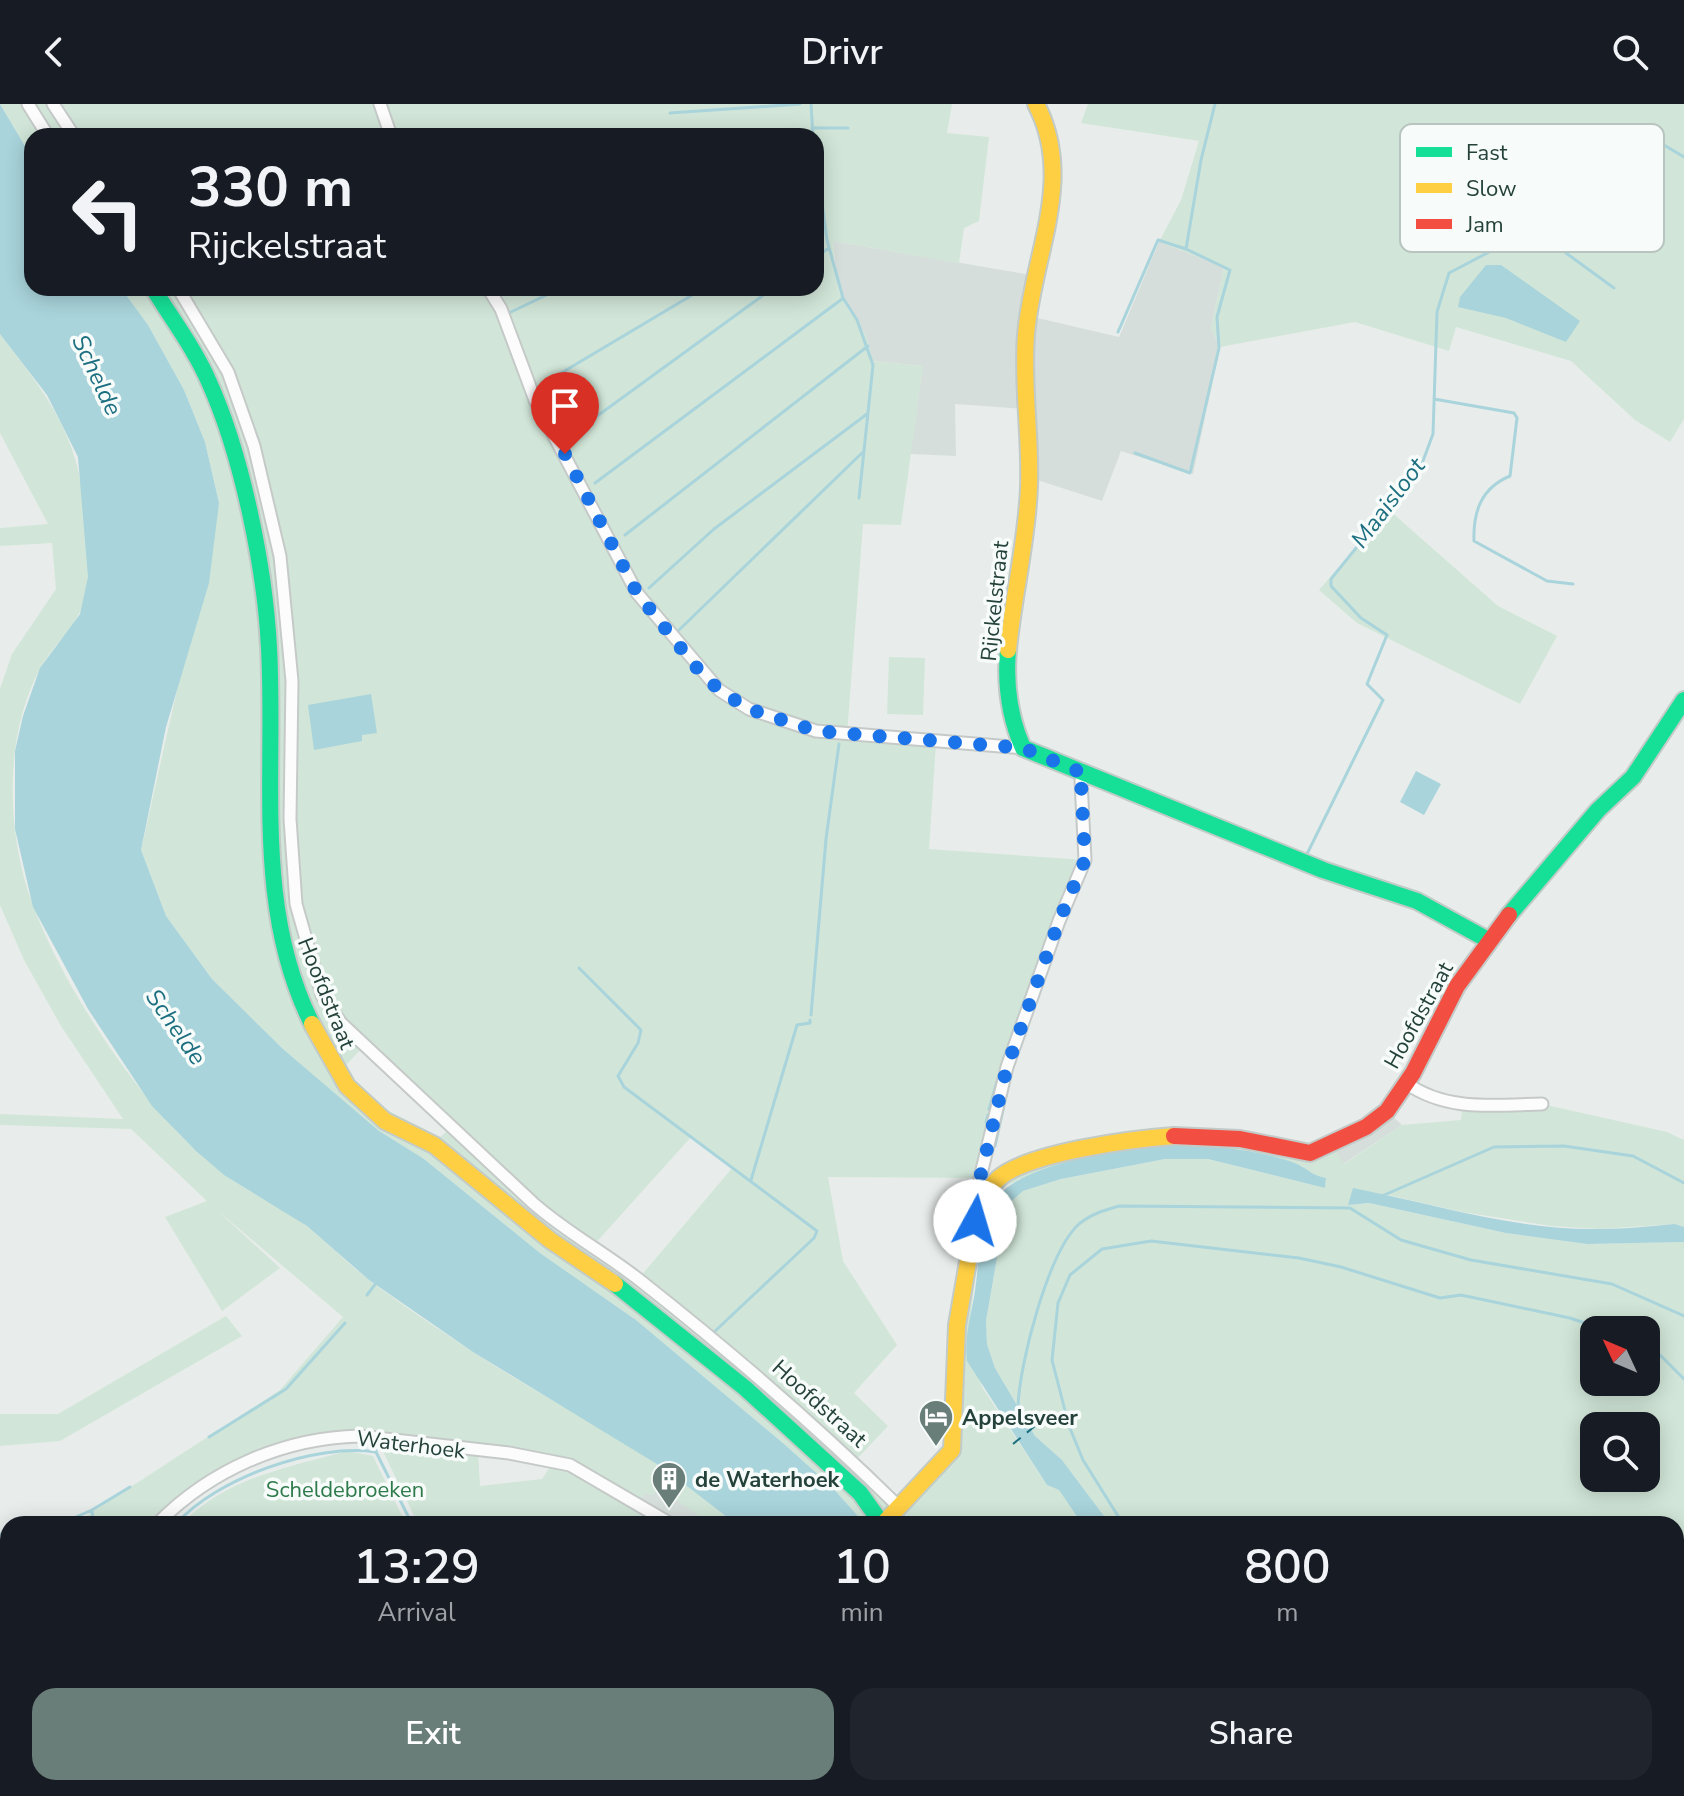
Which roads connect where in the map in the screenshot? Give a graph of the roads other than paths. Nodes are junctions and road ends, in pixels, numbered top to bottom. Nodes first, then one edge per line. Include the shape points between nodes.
1 (28, 104) edge
2 (53, 104) edge
3 (380, 104) edge
4 (1036, 104) edge
5 (43, 128) edge
6 (69, 128) edge
7 (388, 128) edge
8 (158, 296) edge
9 (183, 296) edge
10 (493, 296) edge
11 (1684, 700) edge
12 (1023, 748) junction
13 (1085, 774) junction
14 (1488, 940) junction
15 (1406, 1083) junction
16 (1542, 1104) dead end
17 (982, 1168) junction
18 (999, 1178) junction
19 (980, 1206) junction
20 (900, 1508) junction
21 (166, 1516) edge
22 (657, 1516) edge
23 (877, 1516) edge
24 (892, 1516) edge

1 - 5 street
2 - 6 street
3 - 7 street
4 - 12 street, Rijckelstraat via 1047,119 1054,154 1049,227 1030,303 1023,365 1029,487 1008,650 1010,714
8 - 23 street, Hoofdstraat via 209,381 252,526 269,646 269,819 278,931 302,1003 335,1068 385,1121 434,1145 745,1388 860,1493
9 - 20 street, Hoofdstraat via 228,372 254,446 275,533 290,645 290,819 296,904 331,1011 560,1227 638,1279 756,1375
10 - 12 street via 535,400 637,593 719,690 749,709 816,731
11 - 14 street, Hoofdstraat via 1633,777 1598,810
12 - 13 street
13 - 14 street via 1323,870 1417,901
13 - 17 street, Hoofdstraat via 1085,860 1007,1067
14 - 15 street, Hoofdstraat via 1457,986
15 - 16 street via 1450,1104
15 - 18 street, Hoofdstraat via 1387,1111 1366,1127 1310,1153 1240,1139 1159,1135 1028,1163
17 - 18 street
17 - 19 street, Hoofdstraat
18 - 19 street, Hoofdstraat
19 - 20 street, Hoofdstraat via 956,1334 954,1441 946,1458
20 - 24 street, Hoofdstraat
21 - 22 street, Waterhoek via 242,1463 289,1446 359,1436 570,1465

